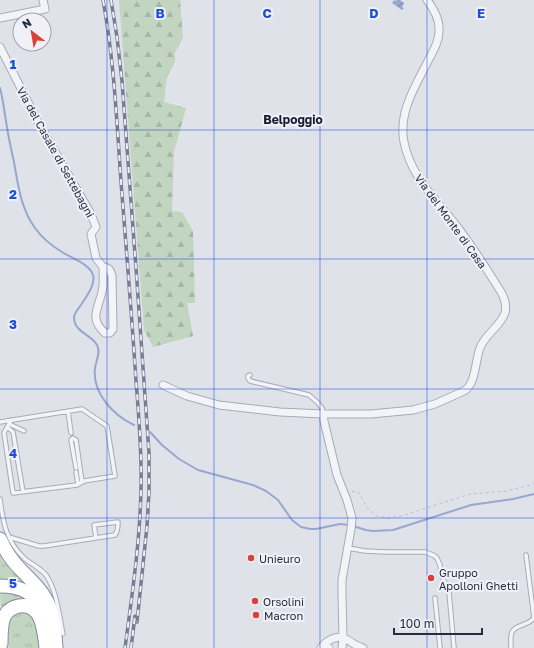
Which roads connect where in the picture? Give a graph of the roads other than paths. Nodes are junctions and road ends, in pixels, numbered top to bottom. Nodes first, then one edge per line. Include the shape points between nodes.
1 (43, 0) edge
2 (427, 0) edge
3 (0, 18) edge
4 (0, 47) edge
5 (103, 267) junction
6 (250, 375) dead end
7 (163, 385) dead end
8 (68, 411) junction
9 (323, 414) junction
10 (0, 422) edge
11 (9, 424) junction
12 (24, 431) dead end
13 (71, 433) dead end
14 (80, 483) junction
15 (23, 492) junction
16 (0, 499) edge
17 (4, 538) edge
18 (96, 538) junction
19 (348, 548) junction
20 (526, 555) dead end
21 (2, 586) edge
22 (435, 598) dead end
23 (63, 634) dead end
24 (342, 643) edge
25 (1, 644) edge
26 (46, 648) edge
27 (52, 648) edge
28 (56, 648) edge
29 (324, 648) edge
30 (363, 648) edge
31 (440, 648) edge
32 (454, 648) edge
33 (512, 648) edge

1 - 3 street via 45,9
2 - 9 street, Via del Monte di Casa via 438,19 439,33 406,111 403,127 405,148 421,183 466,238 496,284 505,300 504,316 480,347 472,381 466,390 432,405 410,410 371,414
4 - 5 street, Via del Casale di Settebagni via 39,124 91,214 96,227 91,234 96,258
5 - 5 street via 108,268 112,276 113,329 110,333 104,333 96,320 96,308 102,292
6 - 9 lane via 250,381 309,395 316,400
7 - 9 street, Via del Monte di Casa via 219,405
8 - 11 lane
8 - 13 lane
8 - 14 lane via 82,409 107,426 115,476
9 - 19 street via 335,468 351,514
10 - 11 lane
11 - 12 lane
11 - 15 lane via 14,432
11 - 15 lane via 4,434 13,493
14 - 14 lane via 76,440 73,438 71,440
14 - 15 lane
16 - 17 lane
17 - 18 lane via 39,546
17 - 23 lane via 45,574 53,588
17 - 28 highway via 8,554 39,588 48,602
18 - 18 lane via 115,535 118,522 94,525
19 - 24 street via 342,587
19 - 32 lane via 365,551 425,552 437,558 449,592
20 - 33 lane via 534,618 514,629
21 - 27 highway via 25,591 37,600 48,623
22 - 31 lane
24 - 29 street via 333,643
24 - 30 street
25 - 26 highway via 4,616 13,608 24,606 32,609 40,618

